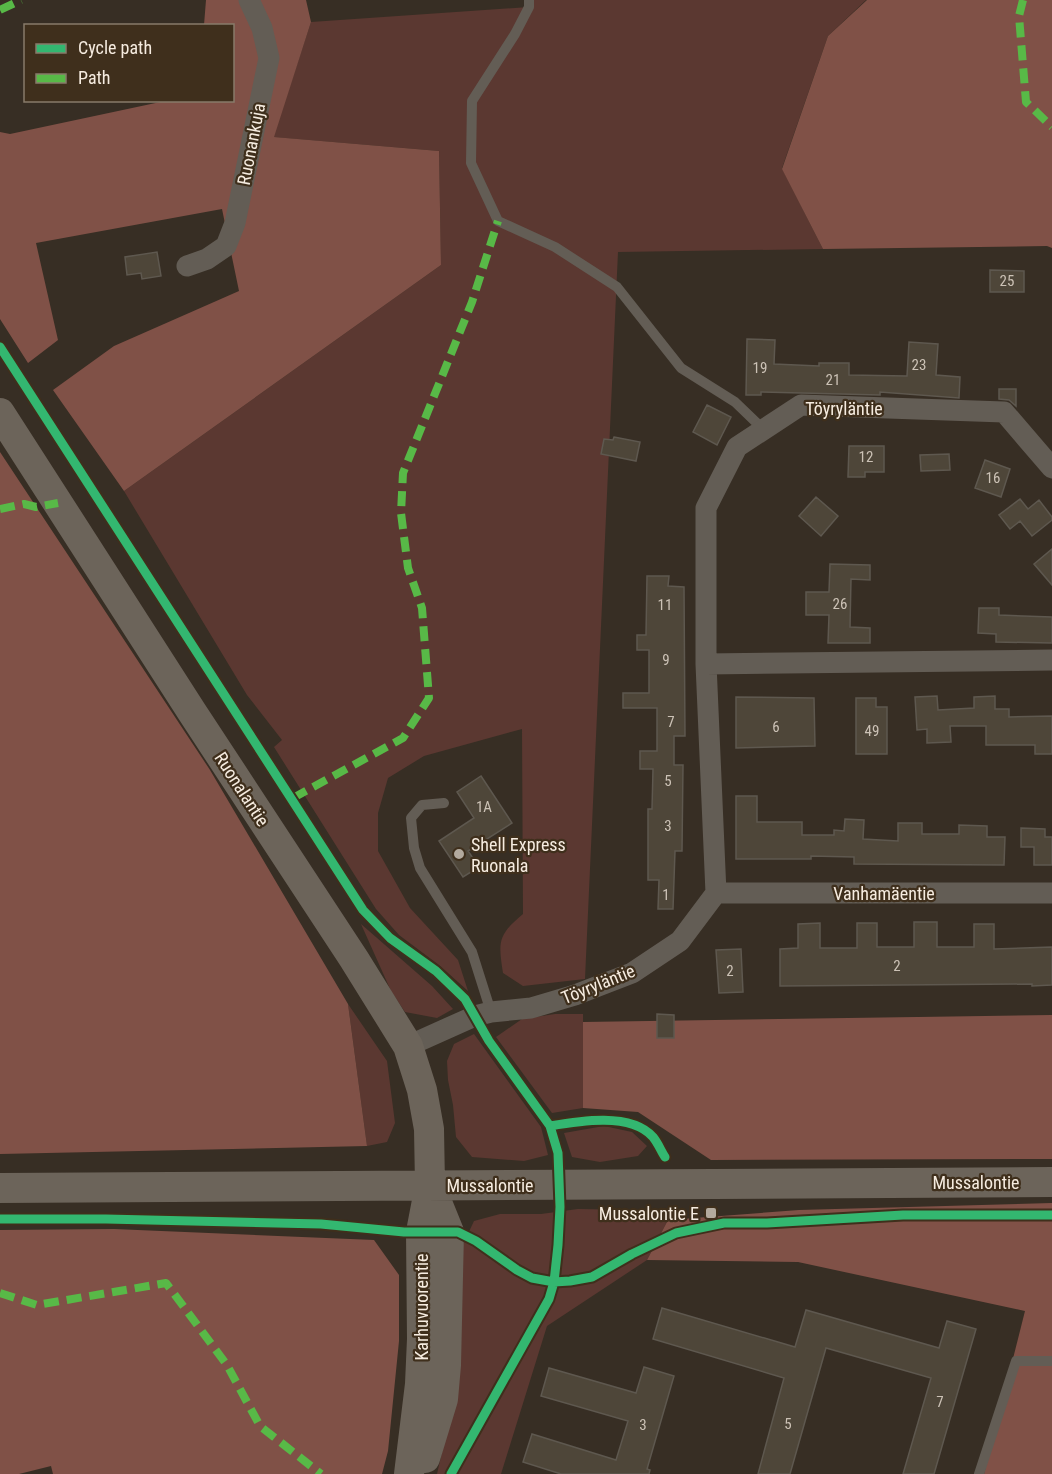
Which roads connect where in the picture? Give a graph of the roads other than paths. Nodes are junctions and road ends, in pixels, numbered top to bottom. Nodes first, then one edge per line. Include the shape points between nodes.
1 (249, 0) edge
2 (529, 0) edge
3 (187, 266) dead end
4 (0, 412) edge
5 (764, 429) junction
6 (1052, 468) edge
7 (1052, 660) edge
8 (706, 664) junction
9 (444, 803) dead end
10 (1052, 892) edge
11 (716, 893) junction
12 (491, 1012) junction
13 (408, 1046) junction
14 (1052, 1182) edge
15 (430, 1185) junction
16 (0, 1188) edge
17 (1052, 1361) edge
18 (409, 1474) edge
19 (418, 1474) edge
20 (979, 1474) edge

1 - 3 street, Ruonankuja via 262,28 268,58 235,224 226,246
2 - 5 lane via 515,34 472,101 471,163 498,221 555,247 617,287 681,368 735,402
4 - 13 street, Ruonalantie
5 - 6 street, Töyryläntie via 801,405 1004,412
5 - 8 street, Töyryläntie via 737,447 706,508
7 - 8 street
8 - 11 street, Töyryläntie
9 - 12 lane via 422,805 411,818 414,848 420,868 472,952
10 - 11 street, Vanhamäentie
11 - 12 street, Töyryläntie via 680,941 632,973 531,1008
12 - 13 street, Töyryläntie
13 - 15 street, Ruonalantie via 429,1129
14 - 15 street, Mussalontie
15 - 16 street, Mussalontie
15 - 18 street, Karhuvuorentie via 421,1232 421,1372
15 - 19 street, Karhuvuorentie via 449,1232 446,1365 437,1424
17 - 20 lane via 1016,1361

